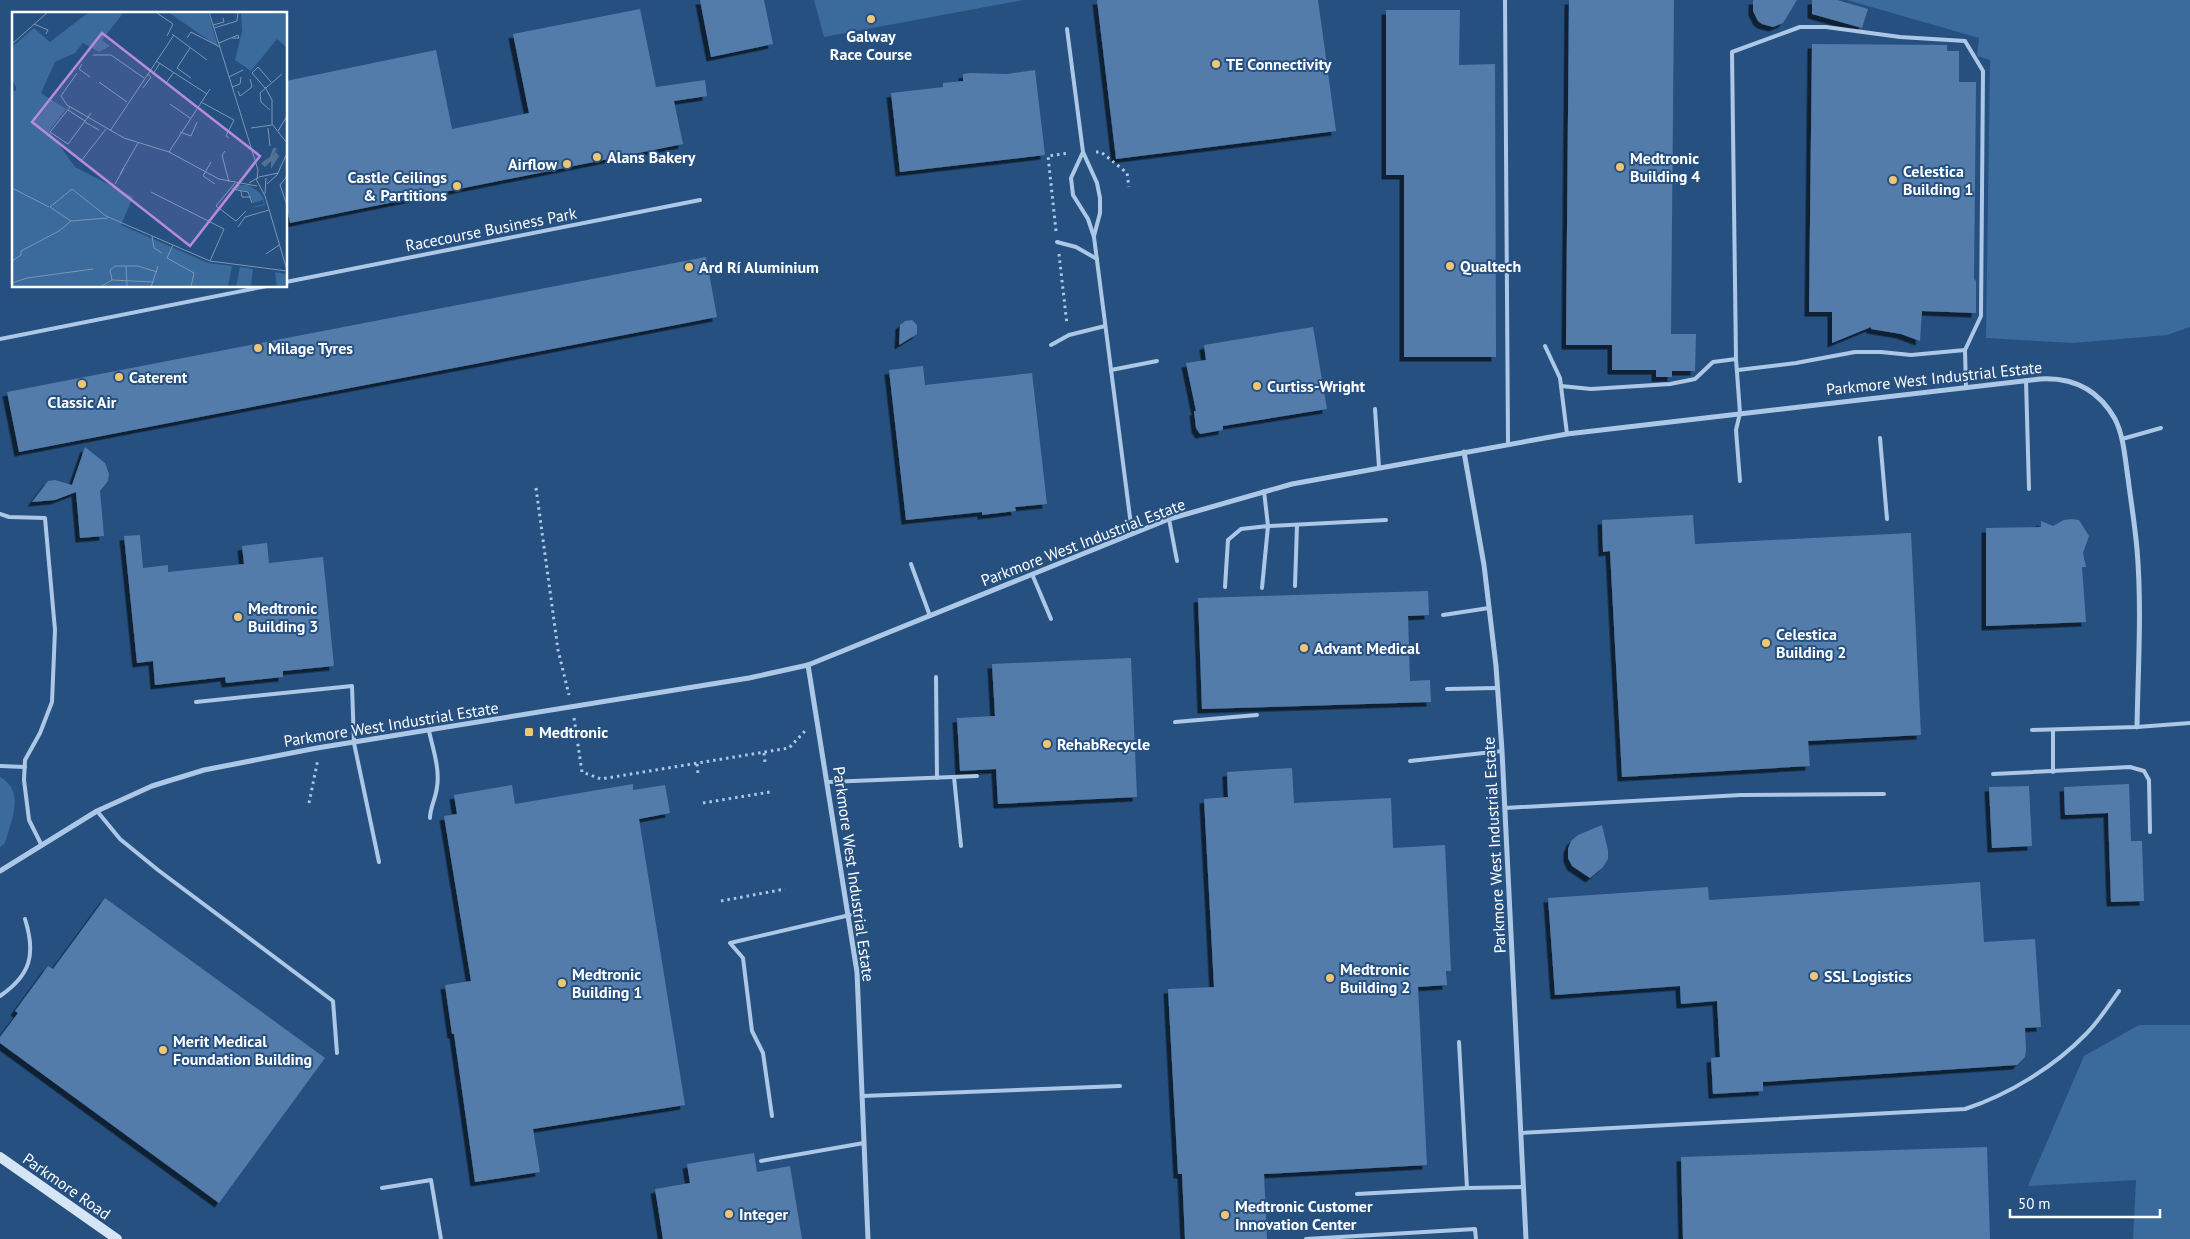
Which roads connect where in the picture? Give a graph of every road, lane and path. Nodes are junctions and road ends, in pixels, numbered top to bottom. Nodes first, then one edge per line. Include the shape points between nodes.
1 (1505, 0) edge
2 (1067, 29) dead end
3 (1083, 152) junction
4 (700, 200) dead end
5 (1094, 237) junction
6 (1057, 242) dead end
7 (1097, 259) junction
8 (288, 282) edge
9 (257, 288) edge
10 (1105, 326) junction
11 (0, 339) edge
12 (1051, 346) dead end
13 (1546, 346) dead end
14 (1964, 350) junction
15 (1736, 359) junction
16 (1157, 361) dead end
17 (1111, 370) junction
18 (1738, 370) junction
19 (2026, 380) junction
20 (1561, 386) junction
21 (1966, 387) junction
22 (1375, 409) dead end
23 (1740, 413) junction
24 (2161, 428) dead end
25 (1567, 434) junction
26 (1880, 438) dead end
27 (2122, 439) junction
28 (1508, 443) junction
29 (1464, 452) junction
30 (1379, 468) junction
31 (1740, 481) dead end
32 (2029, 489) dead end
33 (1264, 491) junction
34 (0, 514) edge
35 (1169, 519) junction
36 (1887, 519) dead end
37 (1386, 520) dead end
38 (1297, 525) junction
39 (1268, 526) junction
40 (1132, 532) junction
41 (1177, 561) dead end
42 (911, 564) dead end
43 (1032, 574) junction
44 (1295, 586) dead end
45 (1225, 587) dead end
46 (1262, 588) dead end
47 (1490, 608) junction
48 (1443, 615) dead end
49 (930, 616) junction
50 (1051, 619) dead end
51 (808, 665) junction
52 (936, 677) dead end
53 (1498, 688) junction
54 (1447, 690) dead end
55 (196, 702) dead end
56 (1257, 715) dead end
57 (1175, 722) dead end
58 (2190, 723) edge
59 (2137, 727) junction
60 (2032, 730) dead end
61 (2053, 730) junction
62 (429, 731) junction
63 (354, 743) junction
64 (317, 748) junction
65 (1502, 751) junction
66 (764, 754) dead end
67 (1410, 761) dead end
68 (765, 762) dead end
69 (697, 764) dead end
70 (0, 766) edge
71 (25, 767) junction
72 (2053, 772) junction
73 (698, 774) dead end
74 (1994, 774) dead end
75 (977, 776) dead end
76 (937, 778) junction
77 (954, 778) junction
78 (828, 782) junction
79 (770, 792) dead end
80 (1884, 794) dead end
81 (310, 803) dead end
82 (703, 803) dead end
83 (1505, 808) junction
84 (96, 811) junction
85 (430, 818) dead end
86 (2150, 832) dead end
87 (41, 844) junction
88 (961, 846) dead end
89 (379, 862) dead end
90 (0, 871) edge
91 (785, 889) dead end
92 (721, 900) dead end
93 (850, 915) junction
94 (24, 919) dead end
95 (2120, 991) dead end
96 (0, 996) edge
97 (1460, 1042) dead end
98 (337, 1053) dead end
99 (1120, 1086) dead end
100 (862, 1096) junction
101 (772, 1116) dead end
102 (1521, 1133) junction
103 (864, 1143) junction
104 (0, 1157) edge
105 (761, 1161) dead end
106 (1523, 1187) junction
107 (382, 1188) dead end
108 (1467, 1188) junction
109 (1356, 1194) dead end
110 (117, 1239) edge
111 (441, 1239) edge
112 (868, 1239) edge
113 (1306, 1239) edge
114 (1476, 1239) edge
115 (1526, 1239) edge

1 - 28 lane
2 - 3 lane
3 - 5 lane via 1100,198
3 - 5 lane via 1071,178 1073,195 1088,219
4 - 8 lane, Racecourse Business Park
5 - 7 lane
6 - 7 lane via 1076,247
7 - 10 lane
9 - 11 lane
10 - 12 lane via 1068,335
10 - 17 lane
13 - 20 lane
14 - 15 lane via 1981,316 1983,71 1965,41 1800,27 1732,52
14 - 18 lane via 1911,355 1855,352
14 - 21 lane
15 - 18 lane
15 - 20 lane via 1713,362 1696,379 1670,384 1591,389
16 - 17 lane
17 - 40 lane
18 - 23 lane
19 - 21 street, Parkmore West Industrial Estate
19 - 27 street, Parkmore West Industrial Estate via 2057,378 2071,380 2084,387 2108,408
19 - 32 lane
20 - 25 lane
21 - 23 street, Parkmore West Industrial Estate
22 - 30 lane
23 - 25 street, Parkmore West Industrial Estate
23 - 31 lane via 1736,430
24 - 27 lane
25 - 28 street, Parkmore West Industrial Estate
26 - 36 lane
27 - 59 street, Parkmore West Industrial Estate via 2137,551
28 - 29 street, Parkmore West Industrial Estate
29 - 30 street, Parkmore West Industrial Estate
29 - 47 street, Parkmore West Industrial Estate
30 - 33 street, Parkmore West Industrial Estate
33 - 35 street, Parkmore West Industrial Estate
33 - 39 lane
34 - 71 lane via 45,518 55,630 52,702 25,760
35 - 40 street, Parkmore West Industrial Estate
35 - 41 lane
37 - 38 lane
38 - 39 lane
38 - 44 lane
39 - 45 lane via 1241,530 1228,540
39 - 46 lane
40 - 43 street, Parkmore West Industrial Estate
42 - 49 lane
43 - 49 street, Parkmore West Industrial Estate
43 - 50 lane
47 - 48 lane
47 - 53 street, Parkmore West Industrial Estate
49 - 51 street, Parkmore West Industrial Estate
51 - 62 street, Parkmore West Industrial Estate via 748,678
51 - 78 street, Parkmore West Industrial Estate
52 - 76 lane
53 - 54 lane
53 - 65 street, Parkmore West Industrial Estate
55 - 63 lane via 352,686
56 - 57 lane
58 - 59 lane
59 - 61 lane
60 - 61 lane
61 - 72 lane
62 - 63 street, Parkmore West Industrial Estate
62 - 85 lane via 438,785
63 - 64 street, Parkmore West Industrial Estate
63 - 89 lane
64 - 81 path via 318,766
64 - 84 street, Parkmore West Industrial Estate via 204,770 152,786
65 - 67 lane
65 - 83 street, Parkmore West Industrial Estate
66 - 68 path
69 - 73 path
70 - 71 lane
71 - 87 lane via 29,820
72 - 74 lane
72 - 86 lane via 2130,767 2144,771 2149,780
75 - 77 lane
76 - 77 lane
76 - 78 lane
77 - 88 lane
78 - 93 street, Parkmore West Industrial Estate
79 - 82 path
80 - 83 lane via 1741,795
83 - 102 street, Parkmore West Industrial Estate
84 - 87 street, Parkmore West Industrial Estate
84 - 98 lane via 120,839 158,870 333,1001
87 - 90 street, Parkmore West Industrial Estate
91 - 92 path
93 - 100 street, Parkmore West Industrial Estate via 858,972
93 - 101 lane via 730,943 743,958 752,1031 763,1053
94 - 96 lane via 31,954 26,970 13,988
95 - 102 lane via 2086,1034 2052,1063 1992,1100 1965,1109
97 - 108 lane
99 - 100 lane
100 - 103 street, Parkmore West Industrial Estate
102 - 106 street, Parkmore West Industrial Estate
103 - 105 lane
103 - 112 street, Parkmore West Industrial Estate
104 - 110 street, Parkmore Road
106 - 108 lane
106 - 115 street, Parkmore West Industrial Estate
107 - 111 lane via 430,1180
108 - 109 lane
113 - 114 lane via 1475,1230

